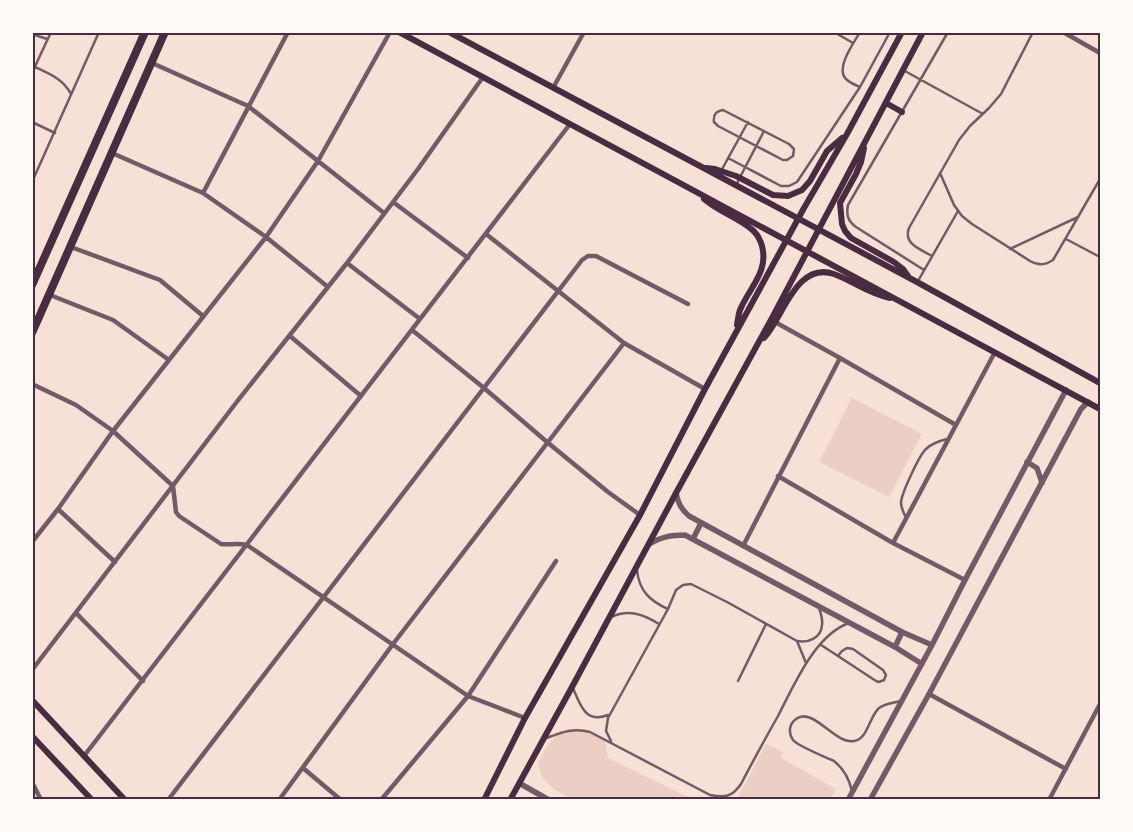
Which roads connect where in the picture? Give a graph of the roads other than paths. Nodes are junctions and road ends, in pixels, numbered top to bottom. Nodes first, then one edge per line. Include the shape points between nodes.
1 (51, 32) edge
2 (99, 32) edge
3 (145, 32) edge
4 (165, 32) edge
5 (288, 32) edge
6 (390, 32) edge
7 (399, 32) edge
8 (449, 32) edge
9 (584, 32) edge
10 (834, 32) edge
11 (860, 32) edge
12 (890, 32) edge
13 (902, 32) edge
14 (923, 32) edge
15 (948, 32) edge
16 (1033, 32) edge
17 (1064, 32) edge
18 (32, 34) edge
19 (48, 40) junction
20 (854, 43) junction
21 (1100, 53) edge
22 (152, 64) junction
23 (35, 67) junction
24 (903, 70) junction
25 (32, 73) edge
26 (483, 78) junction
27 (921, 80) junction
28 (860, 87) junction
29 (553, 88) junction
30 (72, 95) junction
31 (886, 103) junction
32 (248, 106) junction
33 (902, 112) junction
34 (983, 114) junction
35 (32, 122) edge
36 (748, 122) junction
37 (570, 124) junction
38 (764, 131) junction
39 (55, 133) junction
40 (847, 134) junction
41 (740, 138) junction
42 (866, 139) junction
43 (756, 146) junction
44 (112, 153) junction
45 (728, 158) junction
46 (318, 161) junction
47 (746, 167) junction
48 (940, 173) junction
49 (720, 174) junction
50 (740, 178) junction
51 (1100, 179) edge
52 (32, 182) edge
53 (736, 186) junction
54 (693, 190) junction
55 (203, 193) junction
56 (393, 202) junction
57 (958, 211) junction
58 (384, 213) junction
59 (1079, 216) junction
60 (798, 219) junction
61 (818, 230) junction
62 (486, 234) junction
63 (266, 236) junction
64 (1066, 239) junction
65 (786, 240) junction
66 (71, 247) junction
67 (1010, 248) junction
68 (807, 251) junction
69 (932, 256) junction
70 (1100, 257) edge
71 (468, 258) junction
72 (347, 263) junction
73 (924, 270) junction
74 (914, 281) junction
75 (32, 285) edge
76 (328, 287) junction
77 (559, 292) junction
78 (50, 295) junction
79 (896, 299) junction
80 (688, 304) dead end
81 (203, 316) junction
82 (420, 319) junction
83 (775, 322) junction
84 (412, 330) junction
85 (737, 331) junction
86 (32, 333) edge
87 (290, 336) junction
88 (624, 343) junction
89 (758, 345) junction
90 (995, 352) junction
91 (840, 358) junction
92 (169, 360) junction
93 (1100, 382) edge
94 (32, 384) edge
95 (484, 388) junction
96 (705, 389) junction
97 (1066, 390) junction
98 (361, 396) junction
99 (1088, 402) junction
100 (1100, 409) edge
101 (956, 425) junction
102 (113, 431) junction
103 (949, 438) junction
104 (547, 442) junction
105 (1028, 462) junction
106 (778, 476) junction
107 (1042, 483) junction
108 (173, 486) junction
109 (676, 493) junction
110 (58, 509) junction
111 (640, 514) junction
112 (906, 518) junction
113 (701, 523) junction
114 (693, 539) junction
115 (32, 542) edge
116 (893, 543) junction
117 (649, 544) junction
118 (247, 545) junction
119 (743, 546) junction
120 (115, 562) junction
121 (556, 562) dead end
122 (637, 566) junction
123 (965, 580) junction
124 (322, 597) junction
125 (819, 607) junction
126 (668, 609) junction
127 (76, 613) junction
128 (609, 618) junction
129 (850, 622) junction
130 (766, 624) junction
131 (660, 625) junction
132 (902, 632) junction
133 (797, 641) junction
134 (393, 644) junction
135 (820, 645) junction
136 (932, 645) junction
137 (895, 646) junction
138 (838, 656) junction
139 (806, 662) junction
140 (922, 664) junction
141 (32, 670) edge
142 (142, 681) junction
143 (738, 681) dead end
144 (572, 687) junction
145 (929, 694) junction
146 (468, 696) junction
147 (32, 700) edge
148 (902, 700) junction
149 (1100, 704) edge
150 (610, 714) junction
151 (525, 718) junction
152 (32, 736) edge
153 (543, 740) junction
154 (612, 742) junction
155 (84, 756) junction
156 (303, 768) junction
157 (1066, 769) junction
158 (519, 783) junction
159 (32, 785) edge
160 (852, 792) junction
161 (41, 800) edge
162 (92, 800) edge
163 (125, 800) edge
164 (168, 800) edge
165 (279, 800) edge
166 (341, 800) edge
167 (381, 800) edge
168 (484, 800) edge
169 (510, 800) edge
170 (549, 800) edge
171 (848, 800) edge
172 (870, 800) edge
173 (1049, 800) edge

1 - 19 lane
2 - 30 lane
3 - 75 highway
4 - 22 highway
5 - 32 street
6 - 46 street
7 - 26 main road
8 - 29 main road
9 - 29 street
10 - 20 lane
11 - 20 lane
12 - 28 lane
13 - 40 main road
14 - 24 main road
15 - 27 lane
16 - 34 lane via 1001,94
17 - 21 street
18 - 19 lane
19 - 23 lane
20 - 28 lane via 842,71 845,78
22 - 32 street
22 - 44 highway
23 - 25 lane
23 - 30 lane via 63,82
24 - 27 lane
24 - 31 main road
26 - 37 main road
26 - 56 street
27 - 33 lane
27 - 34 lane
28 - 47 lane via 793,185 781,186
29 - 49 main road
30 - 39 lane
31 - 33 main road
31 - 42 main road
32 - 46 street
32 - 55 street
33 - 73 lane via 846,211 856,228
34 - 48 lane via 959,140
35 - 39 lane
36 - 38 lane
36 - 41 lane
36 - 41 lane via 723,110 715,114 716,125
37 - 54 main road
37 - 62 street
38 - 43 lane
38 - 43 lane via 792,146 793,156 783,160
39 - 52 lane
40 - 50 main road via 827,151 802,190 773,195
40 - 60 main road
41 - 43 lane
41 - 45 lane
42 - 61 main road
42 - 74 main road via 861,162 840,203 842,224 851,238 894,262
43 - 47 lane
44 - 55 street
44 - 66 highway
45 - 47 lane
45 - 49 lane
46 - 58 street
46 - 63 street
47 - 50 lane
48 - 57 lane
48 - 69 lane via 907,234 911,243
49 - 50 main road
49 - 53 main road
50 - 53 lane
51 - 59 lane
53 - 60 main road
54 - 65 main road
54 - 85 main road via 715,208 749,227 761,243 764,263 739,312
55 - 63 street
56 - 58 street
56 - 71 street
57 - 67 lane
57 - 69 lane
58 - 72 street
59 - 64 lane
59 - 67 lane
60 - 61 main road
60 - 65 main road
61 - 68 main road
61 - 74 main road
62 - 71 street
62 - 77 street
63 - 76 street
63 - 81 street
64 - 67 lane via 1053,260 1042,265
64 - 70 lane
65 - 68 main road
65 - 85 main road
66 - 78 highway
66 - 81 street via 160,280
68 - 79 main road
68 - 89 main road
69 - 73 lane
71 - 82 street
72 - 76 street
72 - 82 street
73 - 74 lane
74 - 93 main road
76 - 87 street
77 - 80 street via 582,260 596,256
77 - 88 street
77 - 95 street
78 - 86 highway
78 - 92 street via 112,320
79 - 83 main road via 880,296 824,272 801,282
79 - 90 main road
81 - 92 street
82 - 84 street
83 - 89 main road
83 - 91 street
84 - 95 street
84 - 98 street
85 - 96 main road
87 - 98 street
87 - 108 street
88 - 96 street
88 - 104 street
89 - 109 main road
90 - 97 main road
90 - 101 street
91 - 101 street
91 - 106 street
92 - 102 street
94 - 102 street via 76,405
95 - 104 street
95 - 124 street
96 - 111 main road
97 - 99 main road
97 - 105 street
98 - 118 street
99 - 100 main road
99 - 107 street via 1081,409
101 - 103 street
102 - 108 street
102 - 110 street
103 - 112 street
103 - 112 lane via 922,452 901,502
104 - 111 street
104 - 134 street
105 - 107 street via 1037,468
105 - 123 street
106 - 116 street
106 - 119 street
107 - 145 street
108 - 118 street via 179,516 221,544
108 - 120 street
109 - 113 street via 682,510
109 - 117 main road
110 - 115 street
110 - 120 street
111 - 151 main road
112 - 116 street
113 - 114 street
113 - 119 street
114 - 117 street via 672,535
114 - 125 street
116 - 123 street
117 - 122 main road
118 - 124 street
118 - 142 street
119 - 132 street
120 - 127 street
121 - 146 street
122 - 126 lane via 644,592
122 - 128 main road
123 - 136 street
124 - 134 street
124 - 164 street
125 - 129 street
125 - 133 lane via 822,624 818,635 809,641
126 - 130 lane via 676,590 691,584
126 - 131 lane
127 - 141 street
127 - 142 street
128 - 131 lane via 634,613
128 - 144 main road
129 - 135 lane via 832,632
129 - 137 street
130 - 133 lane
130 - 143 lane
131 - 150 lane
132 - 136 street
132 - 137 street
133 - 139 lane
134 - 146 street
134 - 156 street
135 - 138 lane
135 - 139 lane
136 - 140 street
137 - 140 street
138 - 138 lane via 876,681 882,682 886,678 883,670 853,649 844,649
139 - 154 lane via 741,784 730,795 710,796
140 - 148 street
142 - 155 street
144 - 150 lane via 580,707 587,714 596,717
144 - 153 main road
145 - 157 street
145 - 172 street
146 - 151 street
146 - 167 street
147 - 155 main road
148 - 160 street
148 - 160 lane via 879,708 861,737 852,742 807,716 792,723 790,732 793,740 840,766
149 - 157 street
150 - 154 lane via 606,731
151 - 168 main road
152 - 162 main road
153 - 154 lane via 562,732 579,730
153 - 158 main road
155 - 163 main road
156 - 165 street
156 - 166 street
157 - 173 street
158 - 169 main road
158 - 170 street
159 - 161 street
160 - 171 street

